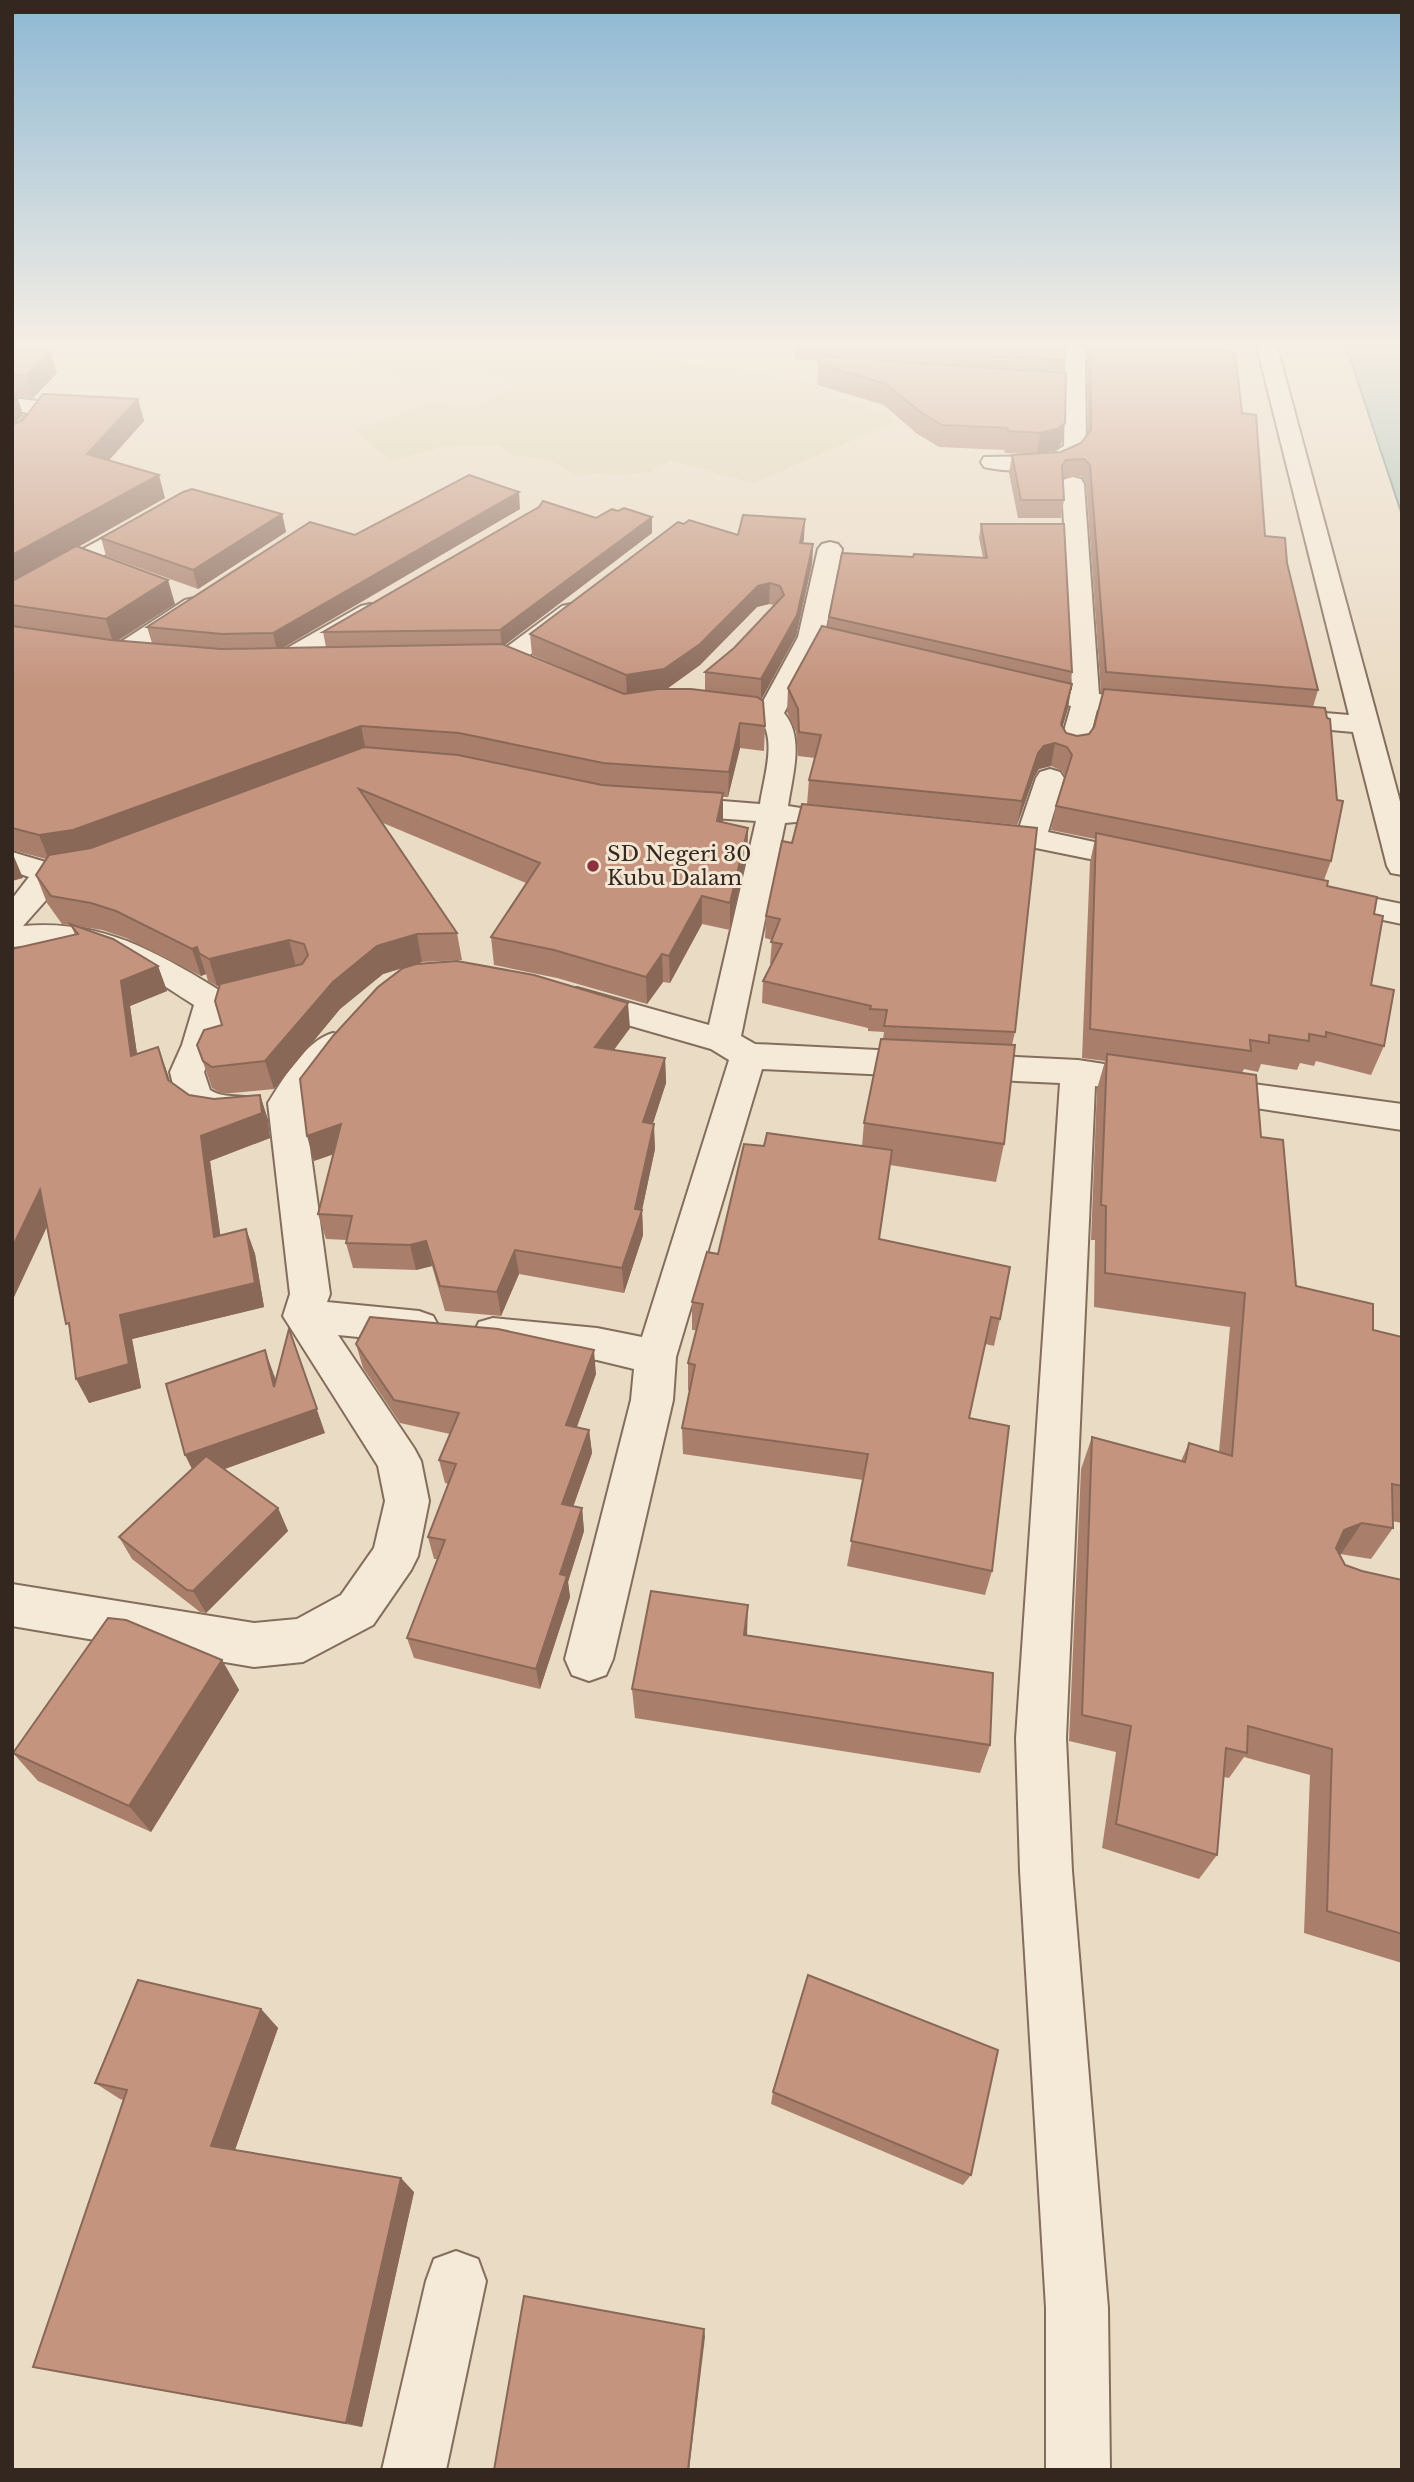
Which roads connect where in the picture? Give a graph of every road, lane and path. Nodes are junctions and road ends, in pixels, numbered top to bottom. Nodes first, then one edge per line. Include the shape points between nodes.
1 (1062, 459) edge
2 (1296, 459) edge
3 (992, 462) dead end
4 (1073, 484) dead end
5 (169, 509) edge
6 (1047, 528) edge
7 (1075, 528) junction
8 (830, 549) dead end
9 (176, 593) dead end
10 (594, 593) edge
11 (12, 597) edge
12 (390, 599) edge
13 (811, 637) junction
14 (93, 650) edge
15 (119, 654) junction
16 (889, 655) edge
17 (160, 658) edge
18 (339, 660) edge
19 (508, 662) edge
20 (994, 680) edge
21 (1086, 701) junction
22 (684, 703) edge
23 (1179, 709) edge
24 (770, 714) junction
25 (1245, 715) edge
26 (1365, 725) junction
27 (1073, 749) edge
28 (1050, 778) dead end
29 (642, 803) edge
30 (773, 812) junction
31 (829, 818) edge
32 (953, 831) edge
33 (1031, 838) junction
34 (114, 856) edge
35 (12, 861) edge
36 (1402, 866) edge
37 (1174, 867) edge
38 (47, 873) junction
39 (1294, 892) edge
40 (1402, 915) edge
41 (12, 919) edge
42 (12, 937) edge
43 (539, 988) edge
44 (356, 1020) edge
45 (736, 1049) junction
46 (1078, 1072) junction
47 (286, 1103) junction
48 (1402, 1117) edge
49 (303, 1316) junction
50 (656, 1357) junction
51 (12, 1605) edge
52 (589, 1658) dead end
53 (456, 2281) dead end
54 (414, 2470) edge
55 (1078, 2470) edge

1 - 3 street
2 - 26 street
4 - 7 street
5 - 11 street via 95,563
6 - 7 street
7 - 21 street
8 - 13 street
9 - 15 street via 205,598
10 - 19 street
12 - 18 street via 273,662
13 - 16 street
13 - 24 street
14 - 15 street
15 - 17 street
20 - 21 street
21 - 23 street
21 - 27 street
22 - 24 street
24 - 30 street via 779,724 782,747
25 - 26 street
26 - 36 street
28 - 33 street
29 - 30 street
30 - 31 street
30 - 45 street
32 - 33 street
33 - 37 street
34 - 38 street via 89,866
35 - 38 street
38 - 41 street
39 - 40 street
42 - 47 street via 79,936 224,998 187,1072 194,1097 215,1110
43 - 45 street
44 - 47 street
45 - 46 street
45 - 50 street
46 - 48 street
46 - 55 street via 1041,1738 1077,2308
47 - 49 street via 310,1294
49 - 50 street via 597,1345
49 - 51 street via 399,1461 407,1501 395,1556 357,1610 303,1640 254,1645
50 - 52 street via 652,1400
53 - 54 street

